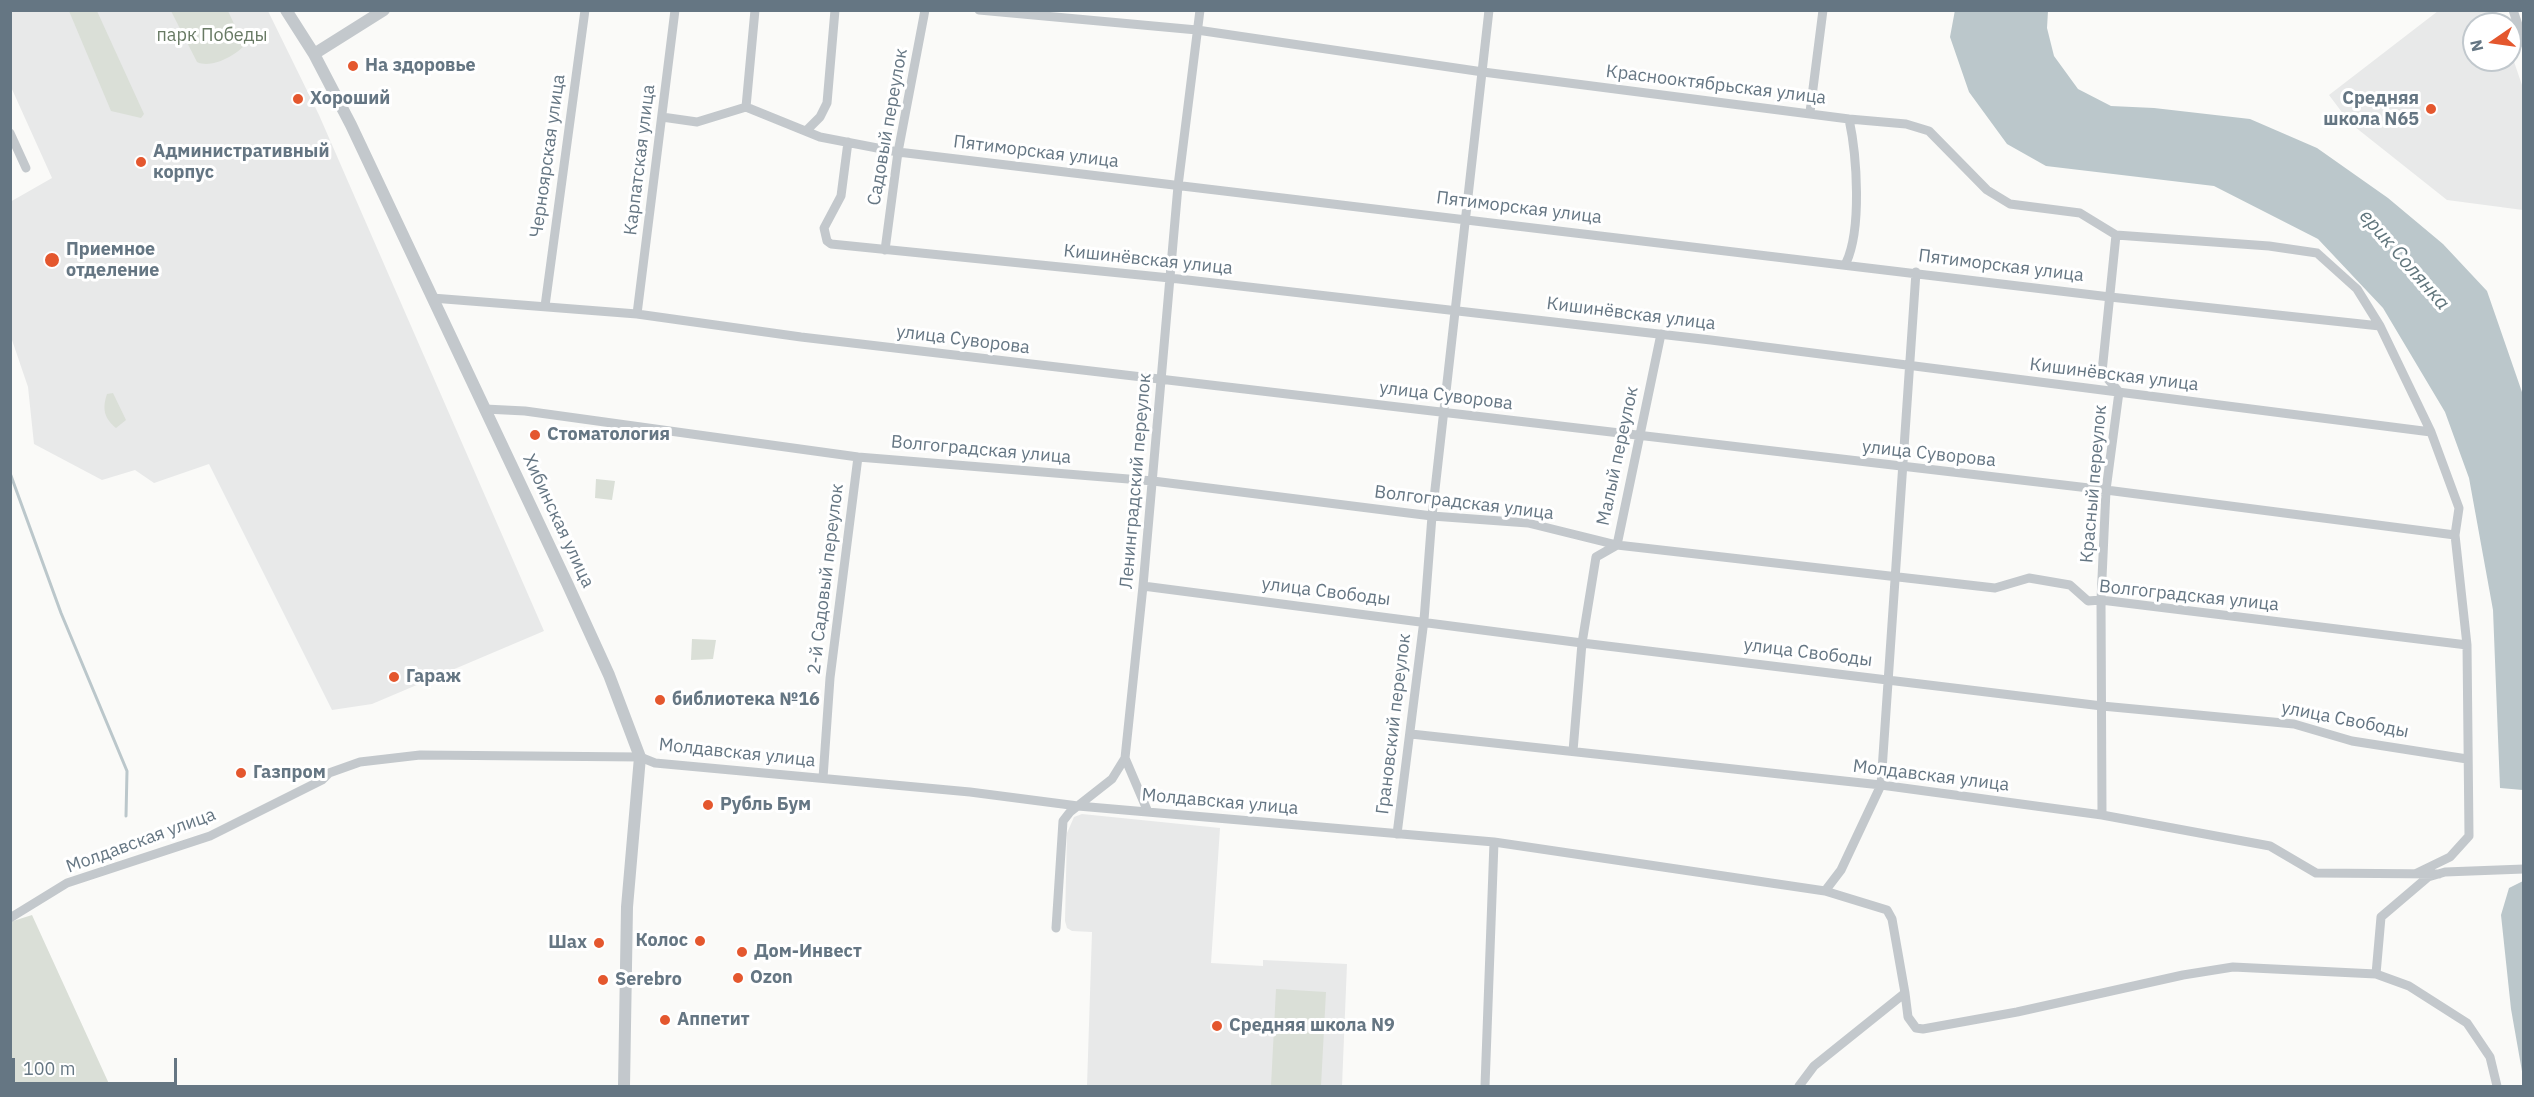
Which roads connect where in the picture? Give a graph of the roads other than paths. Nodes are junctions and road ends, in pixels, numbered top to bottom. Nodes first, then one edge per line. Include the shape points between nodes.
1 (286, 10) edge
2 (384, 10) edge
3 (585, 10) edge
4 (675, 10) edge
5 (755, 10) edge
6 (835, 10) edge
7 (925, 10) edge
8 (979, 10) edge
9 (1200, 10) edge
10 (1489, 10) edge
11 (1823, 10) edge
12 (1197, 30) junction
13 (314, 54) junction
14 (1483, 72) junction
15 (746, 108) junction
16 (1810, 112) junction
17 (662, 117) junction
18 (1849, 119) junction
19 (807, 130) junction
20 (10, 133) edge
21 (848, 142) junction
22 (898, 152) junction
23 (26, 168) dead end
24 (1178, 186) junction
25 (1467, 219) junction
26 (2116, 235) junction
27 (885, 250) junction
28 (1846, 263) junction
29 (1916, 272) junction
30 (1170, 278) junction
31 (2110, 297) junction
32 (432, 298) junction
33 (545, 306) junction
34 (1456, 310) junction
35 (637, 314) junction
36 (2380, 326) junction
37 (1660, 334) junction
38 (1910, 365) junction
39 (1161, 380) junction
40 (2120, 392) junction
41 (485, 409) junction
42 (1445, 413) junction
43 (2431, 432) junction
44 (1639, 436) junction
45 (858, 457) junction
46 (1902, 468) junction
47 (1152, 482) junction
48 (2106, 490) junction
49 (1432, 516) junction
50 (2455, 535) junction
51 (1617, 545) junction
52 (1895, 575) junction
53 (1143, 586) junction
54 (2101, 600) junction
55 (1424, 620) junction
56 (1582, 643) junction
57 (2467, 645) junction
58 (1887, 680) junction
59 (2102, 706) junction
60 (1411, 734) junction
61 (1573, 751) junction
62 (640, 757) junction
63 (1125, 758) junction
64 (2467, 759) junction
65 (822, 778) junction
66 (1881, 785) junction
67 (1078, 806) junction
68 (1148, 812) junction
69 (2102, 815) junction
70 (1397, 834) junction
71 (1494, 842) junction
72 (2523, 869) edge
73 (2417, 873) junction
74 (2439, 874) junction
75 (1825, 891) junction
76 (10, 918) edge
77 (1056, 928) dead end
78 (2376, 974) junction
79 (1905, 993) junction
80 (624, 1086) edge
81 (1485, 1086) edge
82 (1799, 1086) edge
83 (2497, 1086) edge

1 - 13 street, Хибинская улица
2 - 13 street
3 - 33 street, Черноярская улица
4 - 17 street, Карпатская улица
5 - 15 street
6 - 19 street via 826,103 820,117
7 - 22 street, Садовый переулок
8 - 12 street, Краснооктябрьская улица
9 - 12 street, Ленинградский переулок
10 - 14 street, Грановский переулок
11 - 16 street
12 - 14 street, Краснооктябрьская улица
12 - 24 street, Ленинградский переулок
13 - 32 street, Хибинская улица
14 - 16 street, Краснооктябрьская улица
14 - 25 street, Грановский переулок
15 - 17 street via 698,122
15 - 19 street, Пятиморская улица
16 - 18 street, Краснооктябрьская улица
17 - 35 street, Карпатская улица
18 - 26 street, Краснооктябрьская улица via 1920,127 1929,131 1998,199 2031,209 2080,213
18 - 28 street via 1856,151 1854,240
19 - 21 street, Пятиморская улица via 820,137
20 - 23 street
21 - 22 street, Пятиморская улица
21 - 27 street, Кишинёвская улица via 841,196 824,228 827,241
22 - 24 street, Пятиморская улица
22 - 27 street, Садовый переулок
24 - 25 street, Пятиморская улица
24 - 30 street, Ленинградский переулок
25 - 28 street, Пятиморская улица
25 - 34 street, Грановский переулок
26 - 31 street, Красный переулок
26 - 36 street, Краснооктябрьская улица via 2317,253 2357,289
27 - 30 street, Кишинёвская улица
28 - 29 street, Пятиморская улица
29 - 31 street, Пятиморская улица
29 - 38 street
30 - 34 street, Кишинёвская улица
30 - 39 street, Ленинградский переулок
31 - 36 street, Пятиморская улица
31 - 40 street, Красный переулок via 2102,372
32 - 33 street, улица Суворова
32 - 41 street, Хибинская улица
33 - 35 street, улица Суворова
34 - 37 street, Кишинёвская улица
34 - 42 street, Грановский переулок
35 - 39 street, улица Суворова
36 - 43 street, Краснооктябрьская улица
37 - 38 street, Кишинёвская улица
37 - 44 street, Малый переулок
38 - 40 street, Кишинёвская улица
38 - 46 street
39 - 42 street, улица Суворова
39 - 47 street, Ленинградский переулок
40 - 43 street, Кишинёвская улица
40 - 48 street, Красный переулок
41 - 45 street, Волгоградская улица via 525,411
41 - 62 street, Хибинская улица via 609,675
42 - 44 street, улица Суворова
42 - 49 street, Грановский переулок
43 - 50 street, Краснооктябрьская улица via 2459,508
44 - 46 street, улица Суворова
44 - 51 street, Малый переулок
45 - 47 street, Волгоградская улица
45 - 65 street, 2-й Садовый переулок via 830,678
46 - 48 street, улица Суворова
46 - 52 street
47 - 49 street, Волгоградская улица
47 - 53 street, Ленинградский переулок
48 - 50 street, улица Суворова
48 - 54 street, Красный переулок
49 - 51 street, Волгоградская улица via 1528,523
49 - 55 street, Грановский переулок
50 - 57 street, Краснооктябрьская улица
51 - 52 street, Волгоградская улица
51 - 56 street, Малый переулок via 1596,557
52 - 54 street, Волгоградская улица via 1995,588 2029,578 2070,585 2088,601
52 - 58 street
53 - 55 street, улица Свободы
53 - 63 street, Ленинградский переулок
54 - 57 street, Волгоградская улица
54 - 59 street, Красный переулок
55 - 56 street, улица Свободы
55 - 60 street, Грановский переулок
56 - 58 street, улица Свободы
56 - 61 street, Малый переулок
57 - 64 street, Краснооктябрьская улица
58 - 59 street, улица Свободы
58 - 66 street
59 - 64 street, улица Свободы via 2294,724 2352,741
59 - 69 street, Красный переулок
60 - 61 street, Молдавская улица
60 - 70 street, Грановский переулок
61 - 66 street, Молдавская улица
62 - 65 street, Молдавская улица via 655,763
62 - 76 street, Молдавская улица via 420,755 360,762 329,773 210,836 67,884
62 - 80 street, Хибинская улица via 627,907
63 - 67 street, Ленинградский переулок via 1112,779
63 - 68 street
64 - 73 street, Краснооктябрьская улица via 2469,837 2451,857
65 - 67 street, Молдавская улица
66 - 69 street, Молдавская улица
66 - 75 street via 1841,870
67 - 68 street, Молдавская улица
67 - 77 street, Ленинградский переулок via 1064,821
68 - 70 street, Молдавская улица
69 - 73 street, Молдавская улица via 2270,846 2316,873
70 - 71 street, Молдавская улица
71 - 75 street, Молдавская улица
71 - 81 street
72 - 74 street, Молдавская улица
73 - 74 street, Молдавская улица
74 - 78 street via 2428,877 2381,917
75 - 79 street, Молдавская улица via 1887,910 1892,918
78 - 79 street via 2233,967 1923,1029 1916,1028 1908,1017
78 - 83 street via 2409,986 2466,1023 2490,1057
79 - 82 street via 1814,1066

